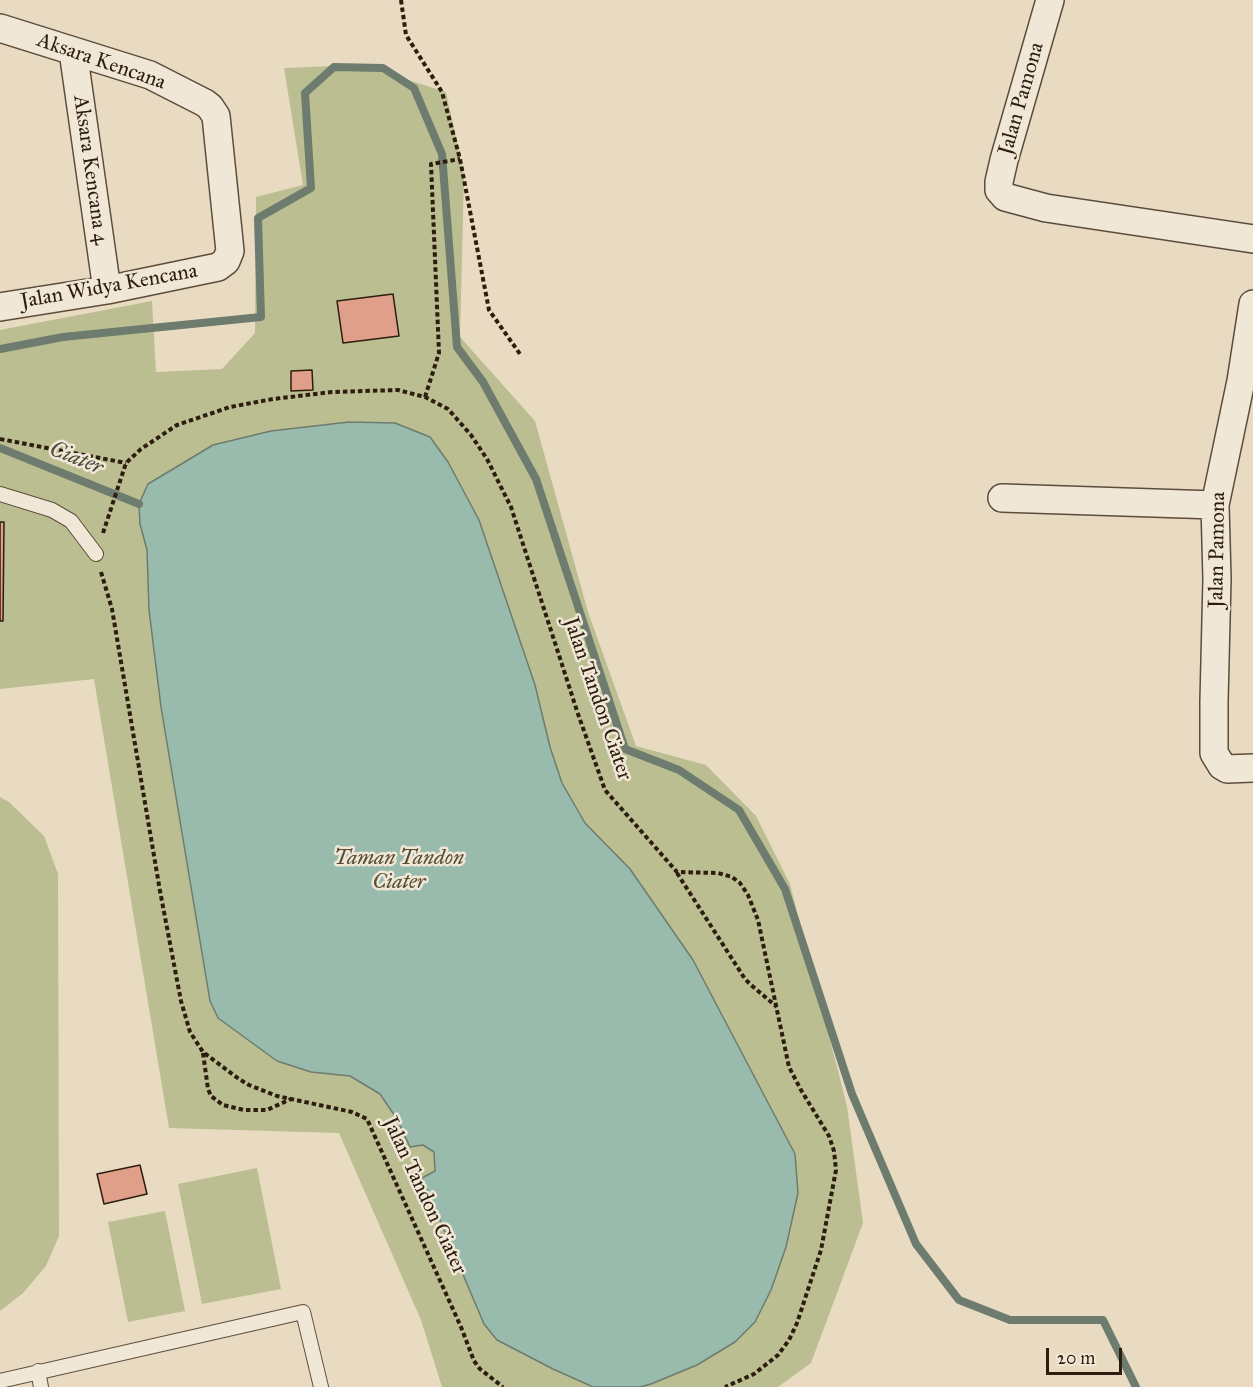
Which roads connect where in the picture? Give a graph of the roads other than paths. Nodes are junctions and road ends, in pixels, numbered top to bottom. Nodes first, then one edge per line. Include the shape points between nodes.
1 (1050, 0) edge
2 (0, 28) edge
3 (73, 51) junction
4 (1253, 239) edge
5 (218, 267) joint
6 (106, 290) junction
7 (1253, 304) edge
8 (0, 307) edge
9 (1247, 382) edge
10 (0, 494) edge
11 (1002, 498) dead end
12 (1215, 504) junction
13 (96, 554) road end
14 (1253, 768) edge
15 (38, 1371) junction
16 (0, 1381) edge
17 (41, 1387) edge
18 (321, 1387) edge

1 - 4 street, Jalan Pamona via 999,190 1005,196 1046,208
2 - 3 street, Aksara Kencana
3 - 5 street, Aksara Kencana via 150,75 205,103 216,116 230,250 226,261
3 - 6 street, Aksara Kencana 4
5 - 6 street, Jalan Widya Kencana
6 - 8 street, Jalan Widya Kencana
7 - 9 street, Jalan Pamona
9 - 12 street, Jalan Pamona
10 - 13 lane via 52,510 71,521
11 - 12 street
12 - 14 street, Jalan Pamona via 1214,753 1227,769
15 - 16 lane
15 - 17 lane
15 - 18 lane via 303,1311

